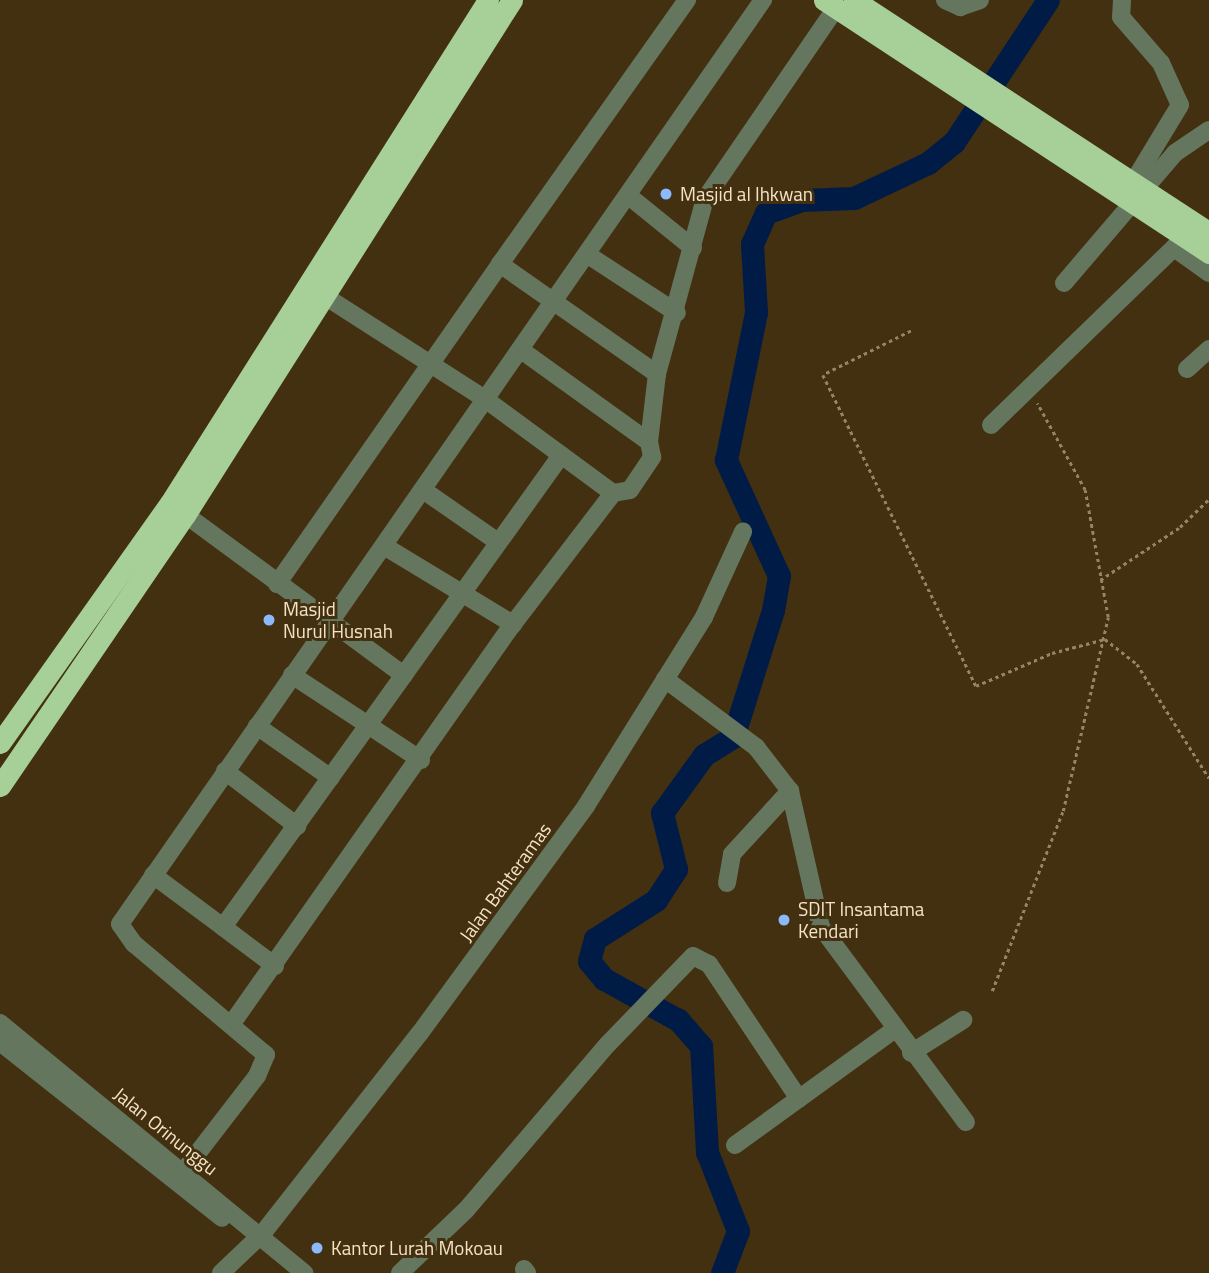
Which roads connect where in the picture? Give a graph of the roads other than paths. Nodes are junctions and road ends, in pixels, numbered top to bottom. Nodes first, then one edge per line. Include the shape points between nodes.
1 (488, 0) edge
2 (512, 0) edge
3 (687, 0) edge
4 (763, 0) edge
5 (945, 0) edge
6 (980, 0) edge
7 (1122, 0) edge
8 (838, 3) edge
9 (1209, 130) edge
10 (1137, 196) junction
11 (630, 197) junction
12 (1209, 232) edge
13 (1179, 243) junction
14 (693, 248) junction
15 (1209, 253) edge
16 (588, 255) junction
17 (500, 264) junction
18 (1209, 273) edge
19 (1064, 283) dead end
20 (323, 295) junction
21 (554, 302) junction
22 (677, 313) junction
23 (1209, 349) edge
24 (521, 350) junction
25 (430, 364) junction
26 (1187, 369) dead end
27 (657, 374) junction
28 (485, 399) junction
29 (991, 425) dead end
30 (649, 442) junction
31 (561, 455) junction
32 (423, 490) junction
33 (613, 494) junction
34 (177, 509) junction
35 (743, 532) dead end
36 (498, 542) junction
37 (384, 546) junction
38 (277, 584) junction
39 (462, 592) junction
40 (328, 623) junction
41 (513, 624) junction
42 (404, 675) junction
43 (292, 676) junction
44 (665, 679) junction
45 (368, 725) junction
46 (257, 726) junction
47 (0, 743) edge
48 (421, 760) junction
49 (225, 771) junction
50 (331, 778) junction
51 (0, 786) edge
52 (790, 791) junction
53 (298, 826) junction
54 (153, 875) junction
55 (727, 883) dead end
56 (223, 927) junction
57 (275, 967) junction
58 (963, 1020) dead end
59 (233, 1022) junction
60 (0, 1023) edge
61 (894, 1030) junction
62 (0, 1042) edge
63 (911, 1053) junction
64 (799, 1099) junction
65 (966, 1122) dead end
66 (735, 1145) dead end
67 (183, 1172) junction
68 (259, 1238) junction
69 (221, 1273) edge
70 (290, 1273) edge
71 (304, 1273) edge
72 (400, 1273) edge

1 - 34 highway
2 - 20 highway
3 - 17 street
4 - 11 street
5 - 6 street via 960,7
7 - 10 street via 1121,17 1161,63 1180,105
8 - 10 highway
8 - 14 street via 705,199
9 - 10 street via 1175,153
10 - 12 highway
10 - 13 highway
10 - 19 street
11 - 14 street
11 - 16 street
13 - 15 highway
13 - 18 street
13 - 29 street
14 - 22 street
16 - 21 street
16 - 22 street
17 - 21 street
17 - 25 street
20 - 25 street
20 - 34 highway
21 - 24 street
21 - 27 street
22 - 27 street
23 - 26 street
24 - 28 street
24 - 30 street
25 - 28 street
25 - 38 street
27 - 30 street
28 - 31 street
28 - 32 street
30 - 33 street via 652,457 630,490
31 - 33 street
31 - 36 street
32 - 36 street
32 - 37 street
33 - 41 street
34 - 38 street
34 - 47 highway
34 - 51 highway
35 - 44 street, Jalan Bahteramas via 704,617
36 - 39 street
37 - 39 street
37 - 40 street
38 - 40 street
39 - 41 street
39 - 42 street
40 - 42 street
40 - 43 street
41 - 48 street
42 - 45 street
43 - 45 street
43 - 46 street
44 - 52 street via 735,730
44 - 68 street, Jalan Bahteramas via 505,919
45 - 48 street
45 - 50 street
46 - 49 street
46 - 50 street
48 - 57 street
49 - 53 street
49 - 54 street
50 - 53 street
52 - 55 street via 732,854
52 - 61 street via 821,927
53 - 56 street
54 - 56 street
54 - 59 street via 127,911 122,931
56 - 57 street
57 - 59 street
58 - 63 street
59 - 67 street via 262,1049 265,1065
60 - 67 street, Jalan Orinunggu
61 - 63 street
61 - 64 street
62 - 68 street, Jalan Orinunggu
63 - 65 street
64 - 66 street
64 - 72 street via 705,960 684,961 466,1210
67 - 68 street, Jalan Orinunggu
68 - 69 street, Jalan Bahteramas
68 - 70 street, Jalan Orinunggu
68 - 71 street, Jalan Orinunggu

